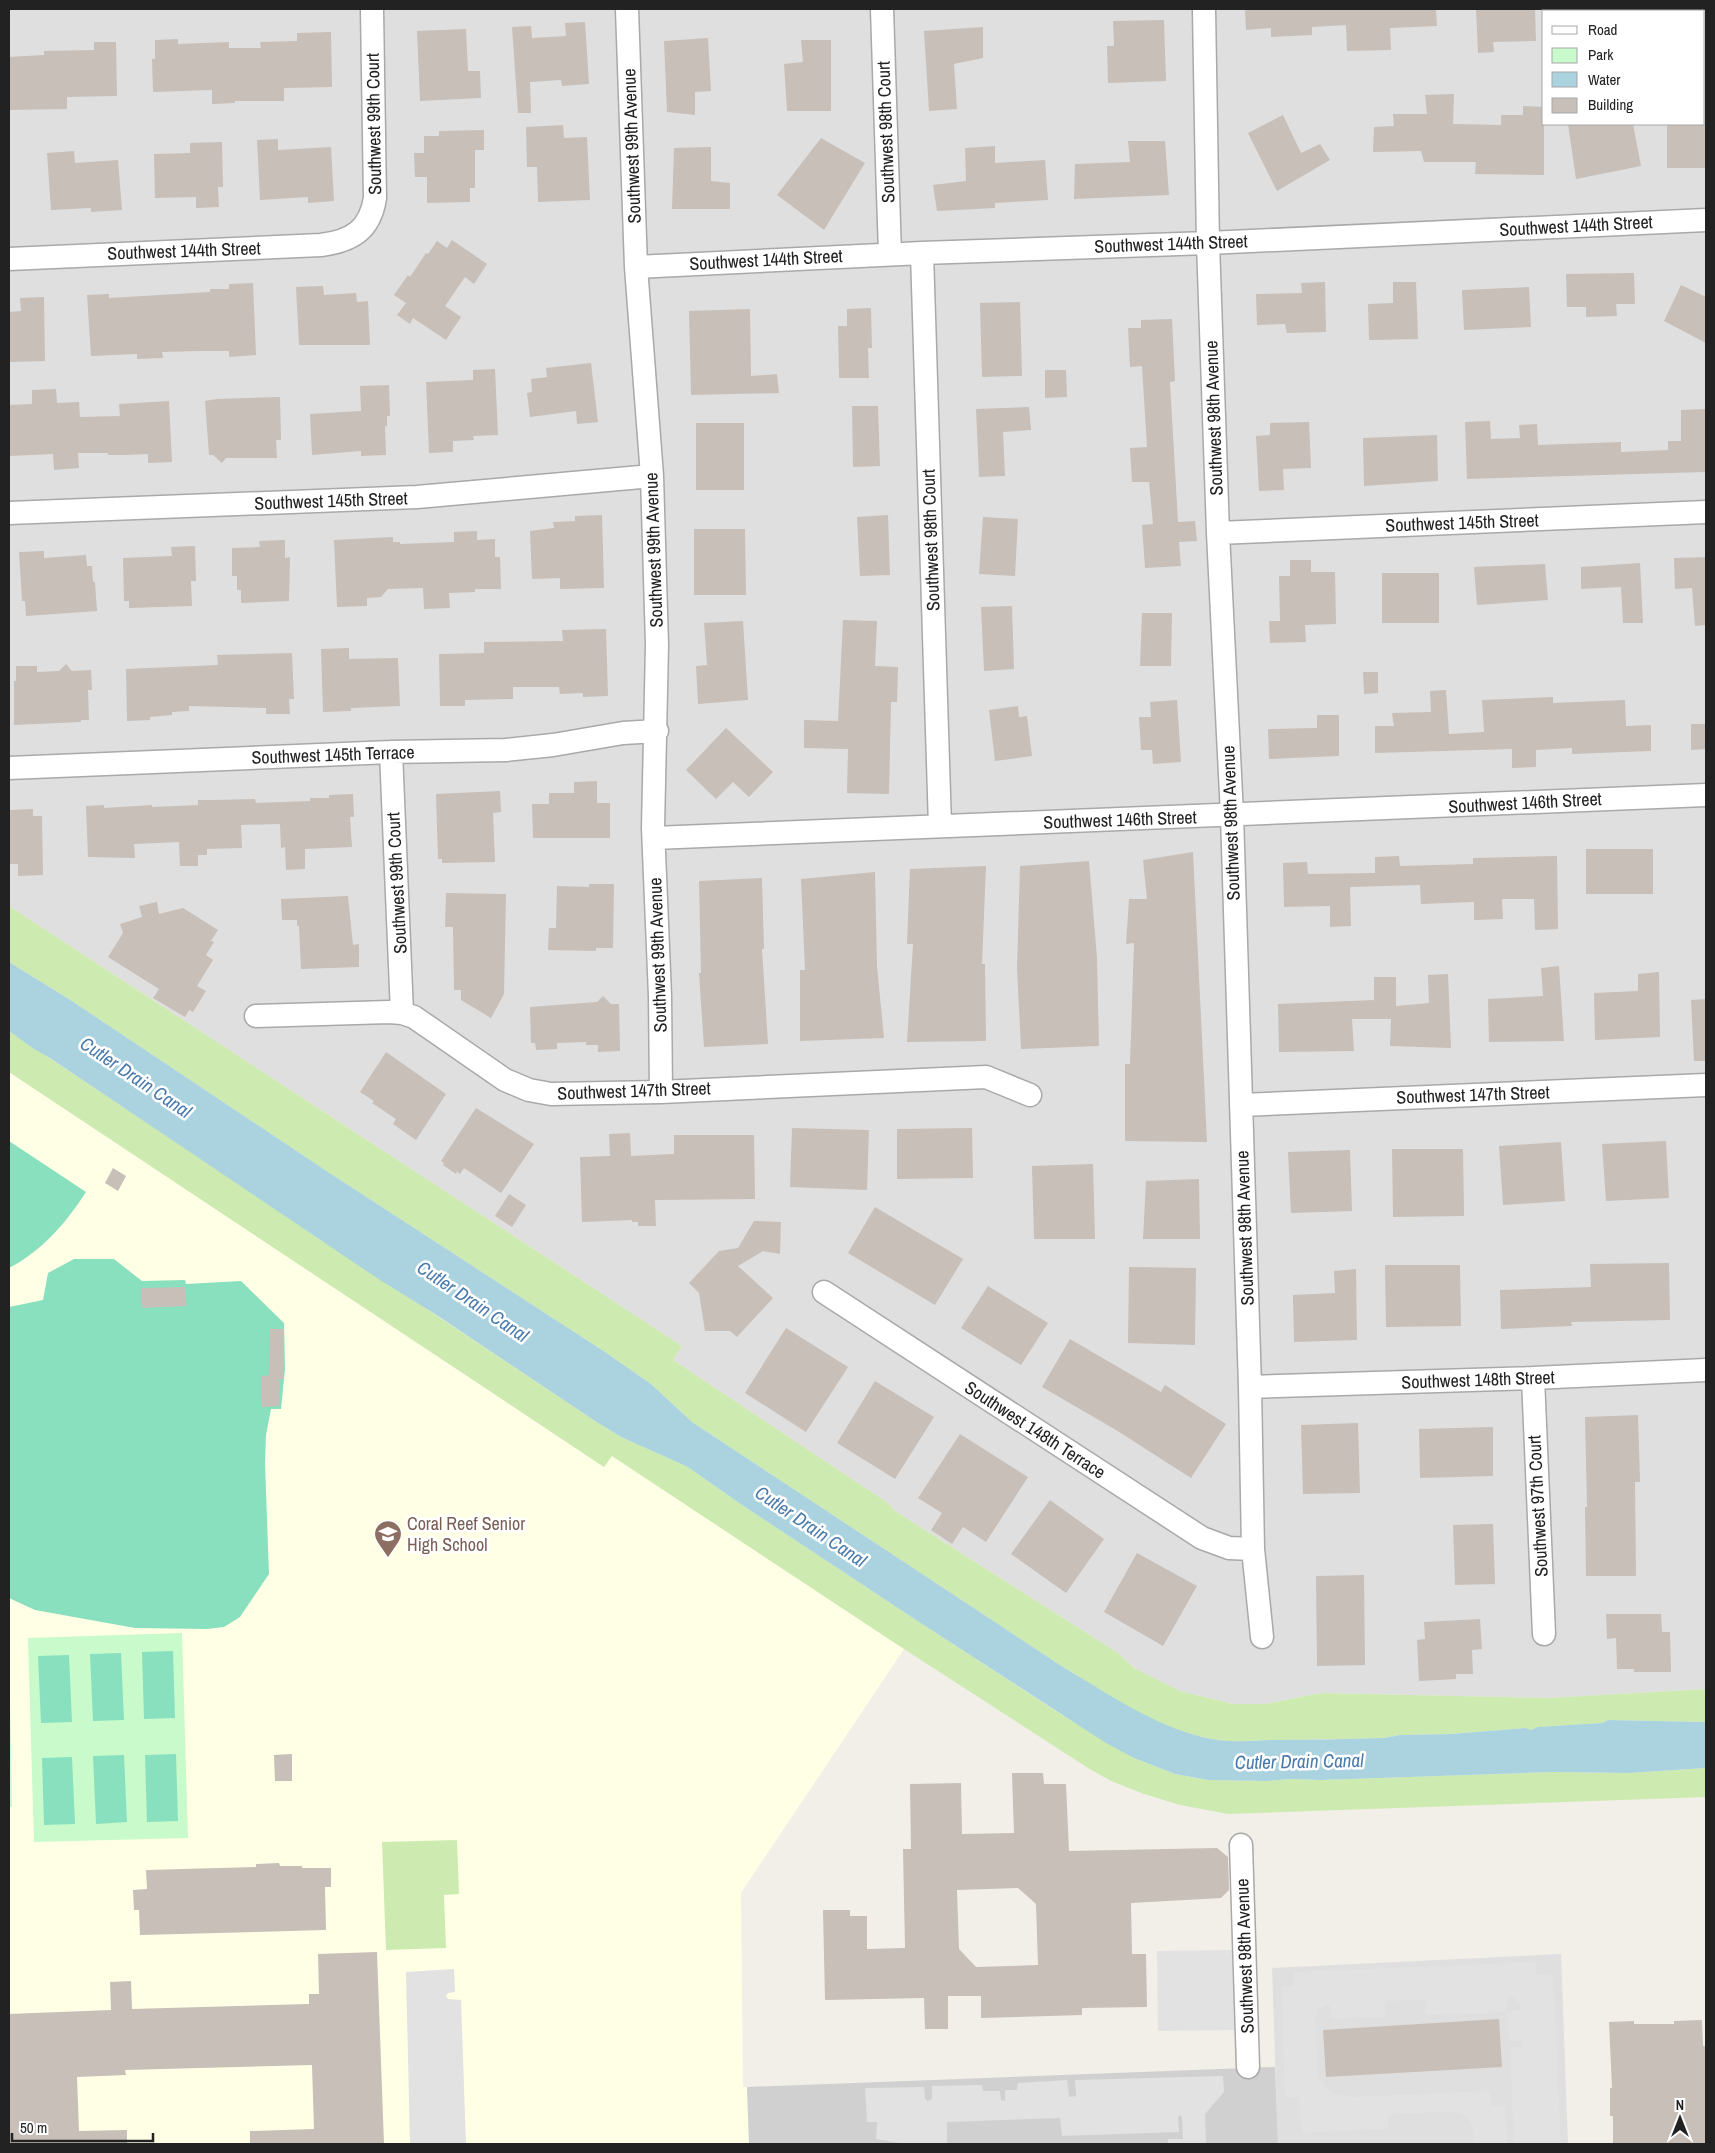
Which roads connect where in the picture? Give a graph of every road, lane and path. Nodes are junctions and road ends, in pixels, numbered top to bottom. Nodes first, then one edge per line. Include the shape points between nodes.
1 (372, 9) edge
2 (627, 9) edge
3 (882, 9) edge
4 (1204, 9) edge
5 (1706, 220) edge
6 (357, 233) joint
7 (1208, 243) junction
8 (922, 253) junction
9 (890, 254) junction
10 (9, 259) edge
11 (636, 267) junction
12 (652, 476) junction
13 (1706, 512) edge
14 (9, 514) edge
15 (1218, 533) junction
16 (657, 731) junction
17 (391, 752) junction
18 (9, 768) edge
19 (1706, 795) edge
20 (1232, 815) junction
21 (940, 826) junction
22 (654, 838) junction
23 (402, 1013) junction
24 (256, 1016) dead end
25 (1706, 1085) edge
26 (661, 1092) junction
27 (1030, 1095) dead end
28 (1241, 1105) junction
29 (824, 1292) dead end
30 (1706, 1370) edge
31 (1532, 1378) junction
32 (1250, 1387) junction
33 (1253, 1549) junction
34 (1544, 1634) dead end
35 (1262, 1637) dead end
36 (1241, 1845) dead end
37 (1248, 2067) dead end

1 - 6 street, Southwest 99th Court via 375,198 370,217
2 - 11 street, Southwest 99th Avenue
3 - 9 street, Southwest 98th Court
4 - 7 street, Southwest 98th Avenue
5 - 7 street, Southwest 144th Street
6 - 10 street, Southwest 144th Street via 340,242 321,246
7 - 8 street, Southwest 144th Street
7 - 15 street, Southwest 98th Avenue
8 - 9 street, Southwest 144th Street
8 - 21 street, Southwest 98th Court
9 - 11 street, Southwest 144th Street
11 - 12 street, Southwest 99th Avenue
12 - 14 street, Southwest 145th Street via 417,498
12 - 16 street, Southwest 99th Avenue
13 - 15 street, Southwest 145th Street
15 - 20 street, Southwest 98th Avenue
16 - 17 street, Southwest 145th Terrace via 506,750
16 - 22 street, Southwest 99th Avenue
17 - 18 street, Southwest 145th Terrace
17 - 23 street, Southwest 99th Court
19 - 20 street, Southwest 146th Street
20 - 21 street, Southwest 146th Street
20 - 28 street, Southwest 98th Avenue
21 - 22 street, Southwest 146th Street
22 - 26 street, Southwest 99th Avenue
23 - 24 street, Southwest 147th Street
23 - 26 street, Southwest 147th Street via 414,1017 505,1080 528,1090 565,1095
25 - 28 street, Southwest 147th Street
26 - 27 street, Southwest 147th Street via 986,1076
28 - 32 street, Southwest 98th Avenue
29 - 33 street, Southwest 148th Terrace via 1202,1538 1229,1548
30 - 31 street, Southwest 148th Street
31 - 32 street, Southwest 148th Street
31 - 34 street, Southwest 97th Court
32 - 33 street, Southwest 98th Avenue
33 - 35 street, Southwest 98th Avenue
36 - 37 street, Southwest 98th Avenue

